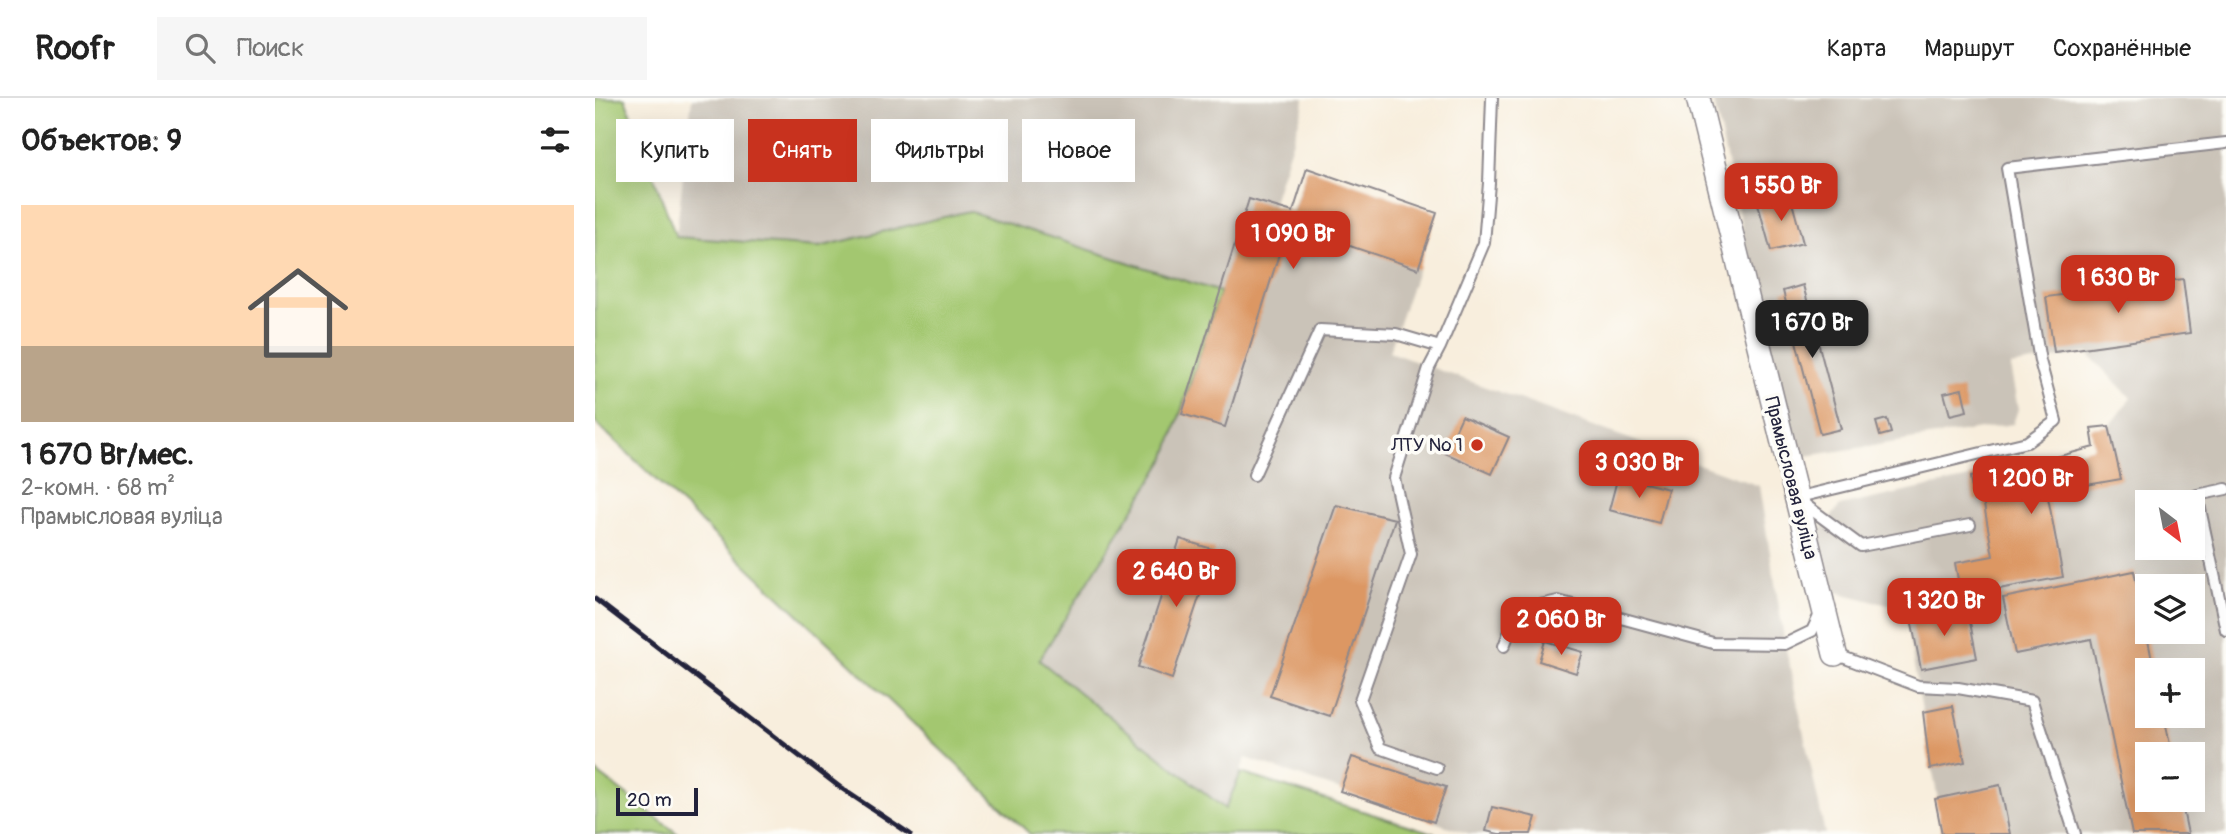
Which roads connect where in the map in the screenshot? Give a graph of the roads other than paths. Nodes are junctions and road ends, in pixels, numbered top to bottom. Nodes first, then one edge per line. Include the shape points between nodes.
1 (1492, 98) edge
2 (1698, 98) edge
3 (2226, 143) edge
4 (1440, 347) junction
5 (1254, 475) dead end
6 (2226, 488) edge
7 (1795, 498) junction
8 (1970, 525) dead end
9 (1823, 607) junction
10 (2226, 630) edge
11 (1504, 646) dead end
12 (1835, 654) joint
13 (1437, 768) dead end
14 (2075, 834) edge

1 - 4 lane via 1484,243
2 - 7 street, Прамысловая вуліца
3 - 7 lane via 2007,168 2056,421 2027,442
4 - 5 lane via 1396,334 1320,330
4 - 13 lane via 1394,478 1411,554 1360,700 1380,748
6 - 10 lane via 2197,495
7 - 8 lane via 1861,546
7 - 9 street, Прамысловая вуліца
9 - 11 lane via 1812,631 1785,644 1713,643 1558,601 1518,610
9 - 12 street, Прамысловая вуліца
12 - 14 lane via 1918,686 2032,701

